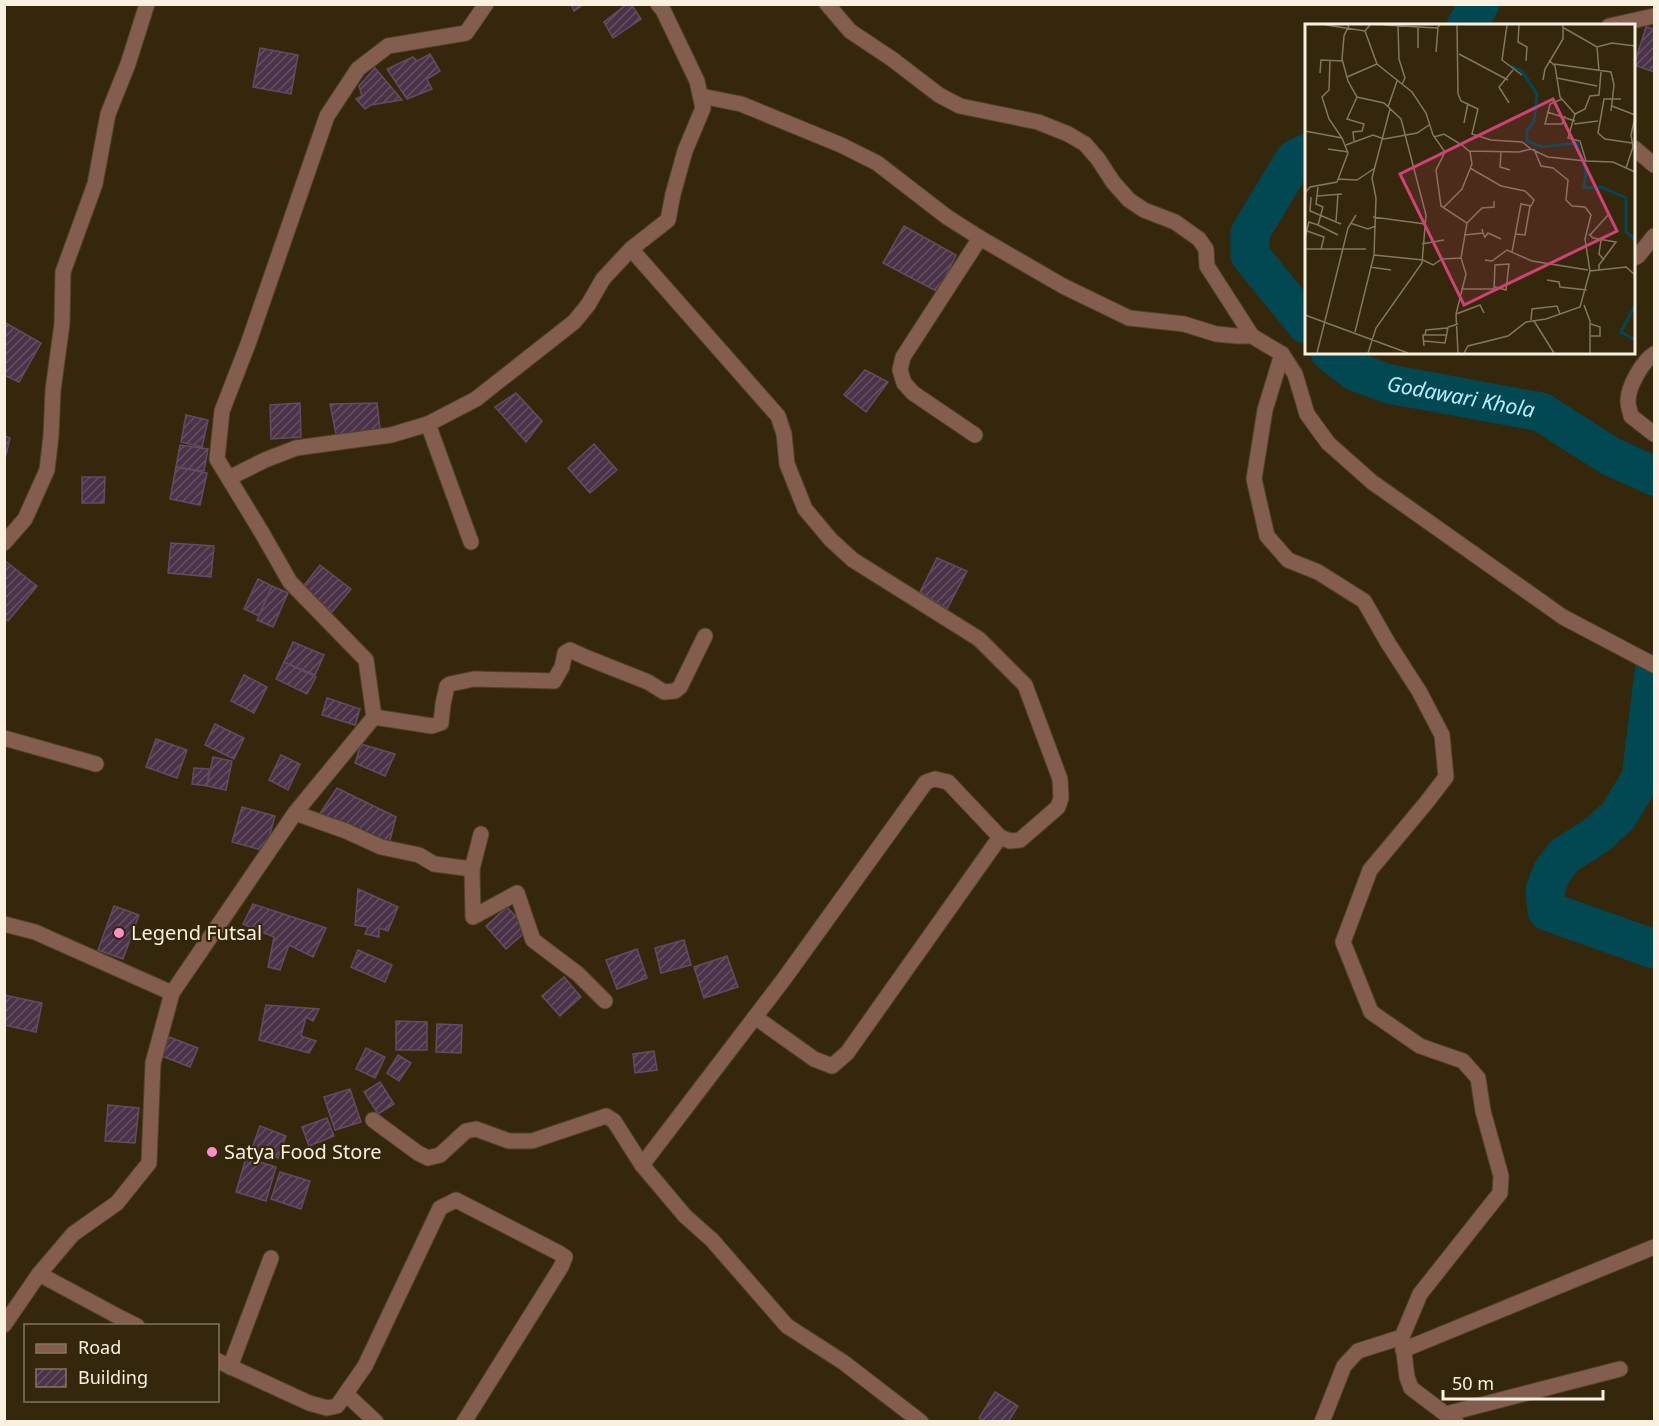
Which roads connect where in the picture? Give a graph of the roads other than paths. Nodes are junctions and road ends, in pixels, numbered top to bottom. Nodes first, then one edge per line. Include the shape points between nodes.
1 (147, 4) edge
2 (486, 4) edge
3 (658, 4) edge
4 (827, 4) edge
5 (1654, 16) edge
6 (1618, 24) edge
7 (701, 96) junction
8 (1635, 149) edge
9 (1654, 165) edge
10 (1654, 236) edge
11 (980, 238) junction
12 (631, 249) junction
13 (1635, 258) edge
14 (1252, 336) junction
15 (1282, 354) junction
16 (1654, 354) edge
17 (428, 424) junction
18 (1654, 434) edge
19 (975, 435) dead end
20 (229, 478) junction
21 (4, 543) edge
22 (471, 543) dead end
23 (705, 636) dead end
24 (1654, 665) edge
25 (374, 717) junction
26 (4, 738) edge
27 (96, 764) dead end
28 (295, 813) junction
29 (481, 834) dead end
30 (1000, 837) junction
31 (472, 869) junction
32 (4, 924) edge
33 (172, 993) junction
34 (605, 1001) dead end
35 (755, 1017) junction
36 (373, 1120) dead end
37 (642, 1165) junction
38 (1654, 1247) edge
39 (271, 1258) dead end
40 (39, 1274) junction
41 (133, 1324) edge
42 (4, 1325) edge
43 (1402, 1344) junction
44 (224, 1364) edge
45 (1620, 1369) dead end
46 (346, 1394) junction
47 (1451, 1418) edge
48 (376, 1422) edge
49 (464, 1422) edge
50 (921, 1422) edge
51 (1322, 1422) edge

1 - 21 street via 108,114 95,184 63,272 62,324 47,470 26,519
2 - 20 street via 466,33 387,46 358,69 327,116 222,411 217,459
3 - 7 street via 698,81
4 - 14 street via 850,31 939,95 960,106 1038,122 1085,144 1129,200 1175,222 1199,239 1206,249 1207,266
5 - 6 street
7 - 11 street via 741,104 877,163
7 - 12 street via 703,108 685,151 668,220
8 - 9 street
10 - 13 street
11 - 14 street via 1063,286 1129,318 1184,324 1216,334
11 - 19 street via 903,357 900,370 913,393
12 - 17 street via 603,279 574,322 476,399
12 - 30 street via 778,416 787,464 805,509 831,540 853,560 979,639 1024,685 1060,779 1061,798 1058,807 1020,840
14 - 15 street
15 - 24 street via 1295,374 1307,414 1328,443 1372,482 1563,617
15 - 43 street via 1265,410 1254,478 1266,536 1288,560 1318,572 1364,601 1442,735 1446,777 1370,870 1343,942 1371,1012 1420,1046 1463,1061 1478,1078 1501,1176 1500,1193 1420,1294
16 - 18 street via 1647,358 1635,378 1628,400 1630,416
17 - 20 street via 391,435 296,448
17 - 22 street
20 - 25 street via 290,582 366,660
23 - 25 street via 675,692 664,692 570,650 565,653 554,681 474,679 450,684 442,704 441,723 432,726
25 - 28 street
26 - 27 street
28 - 31 street via 381,847 419,855 434,864
28 - 33 street
29 - 31 street
30 - 35 street via 847,1053 832,1066 814,1059
30 - 35 street via 948,782 926,782
31 - 34 street via 473,917 517,892 533,940 578,974
32 - 33 street via 35,932
33 - 40 street via 153,1063 149,1163 117,1203 73,1234
35 - 37 street
36 - 37 street via 428,1158 440,1155 466,1131 476,1129 509,1141 532,1141 606,1116 614,1120
37 - 50 street via 787,1326 843,1362
38 - 43 street
39 - 44 street
40 - 41 street
40 - 42 street
43 - 47 street via 1411,1388
43 - 51 street via 1358,1351 1344,1366
44 - 46 street via 327,1408 337,1406
45 - 47 street
46 - 48 street
46 - 49 street via 365,1366 440,1208 456,1200 566,1257

